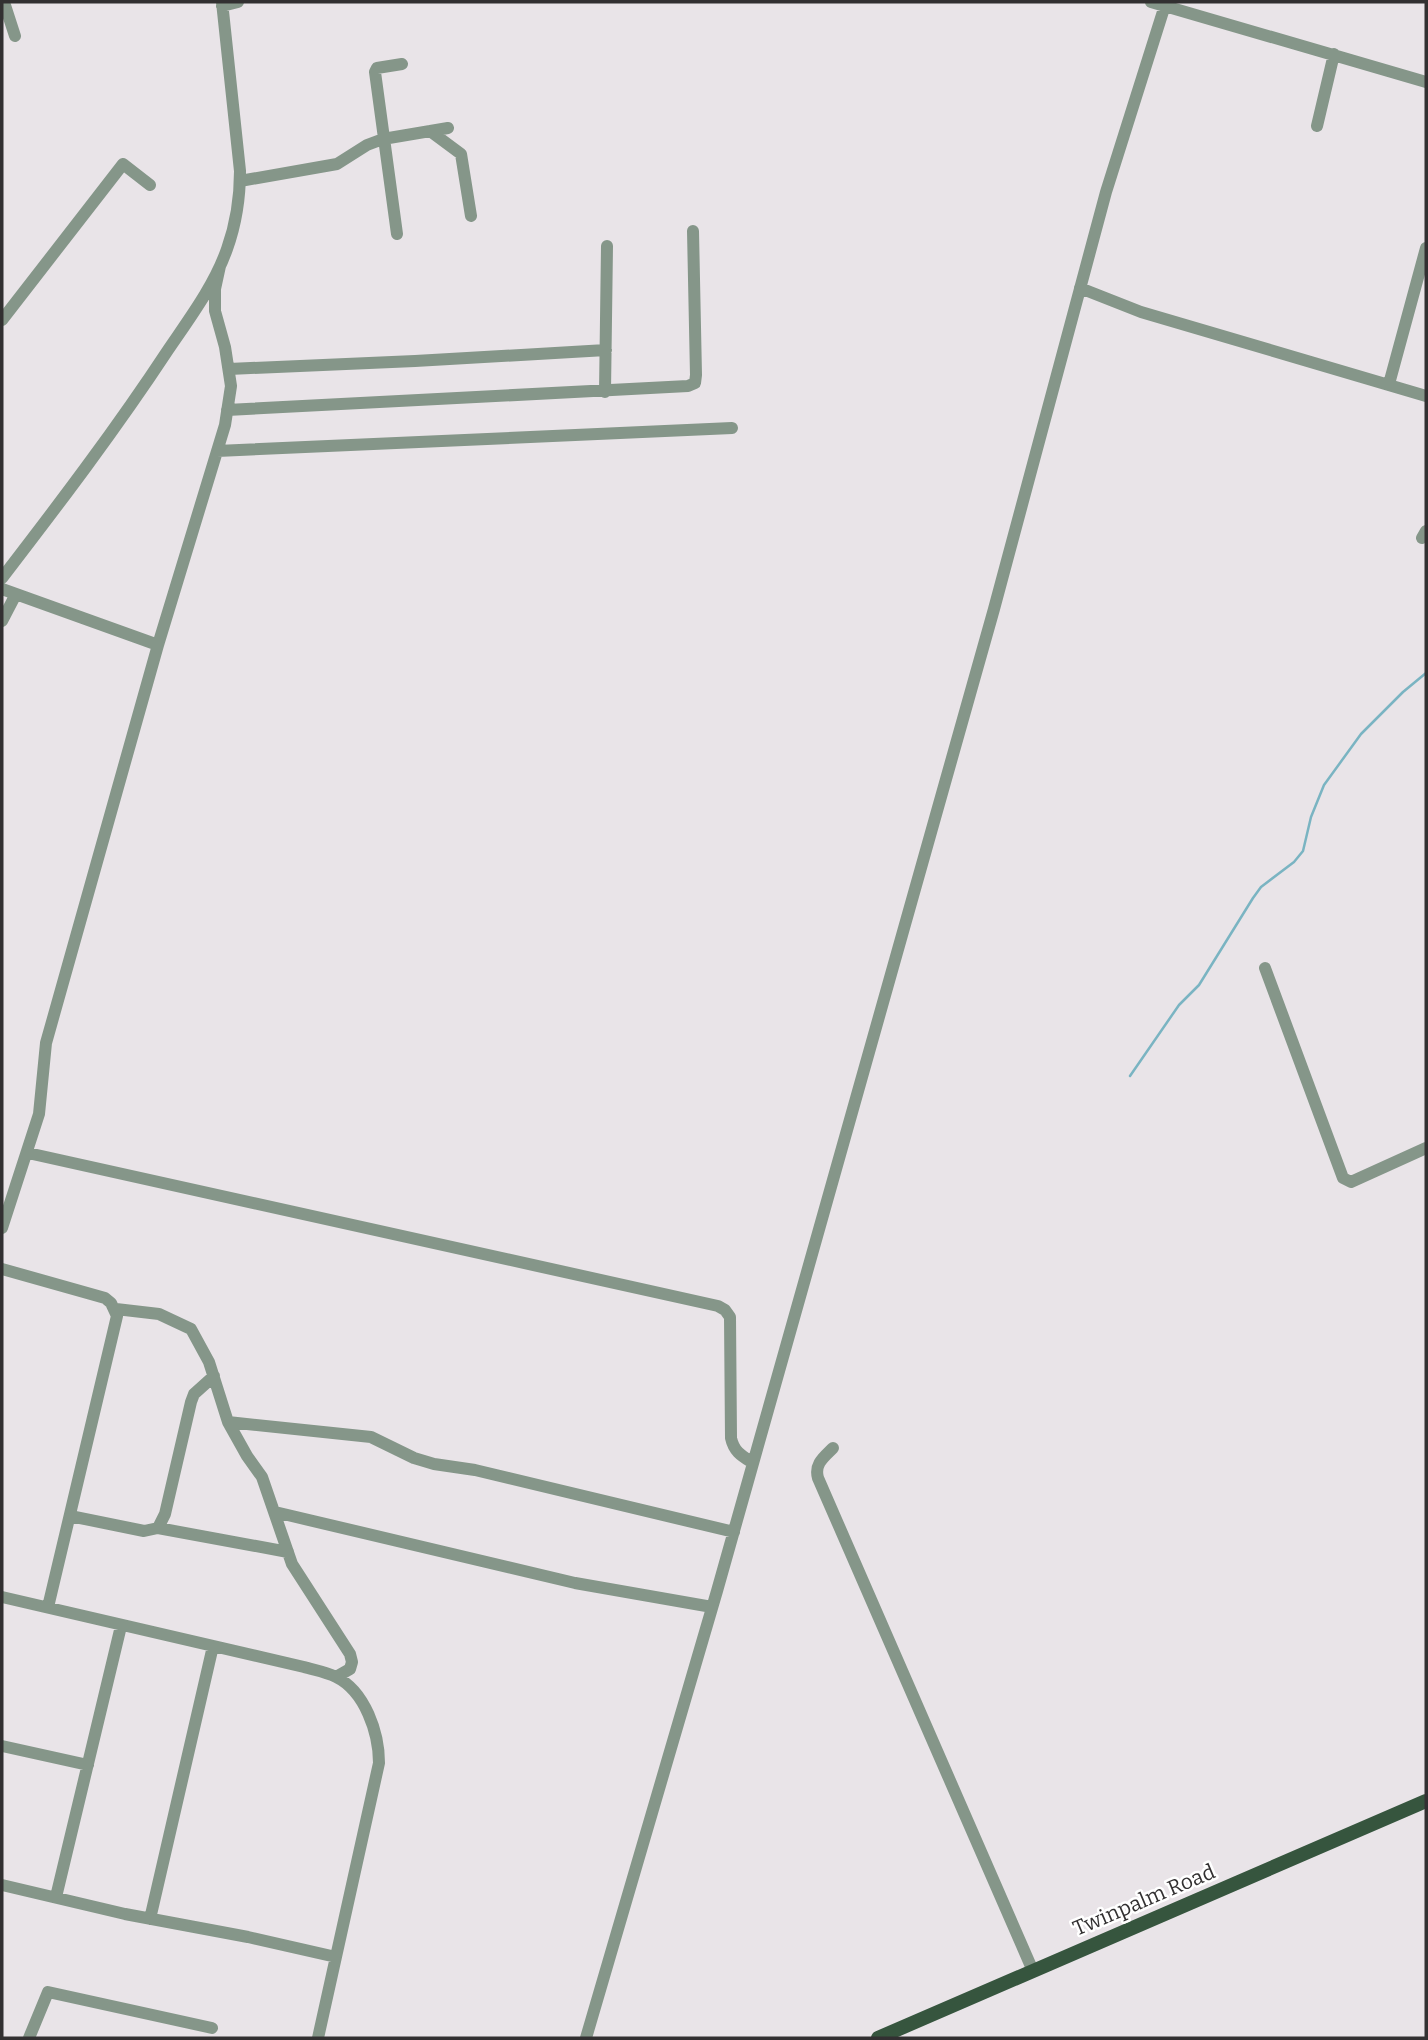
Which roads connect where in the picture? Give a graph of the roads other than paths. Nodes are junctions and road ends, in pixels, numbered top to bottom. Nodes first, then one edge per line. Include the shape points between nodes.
1 (4, 2) edge
2 (238, 2) edge
3 (1151, 2) edge
4 (222, 4) edge
5 (1165, 4) edge
6 (15, 36) dead end
7 (1334, 54) junction
8 (402, 64) dead end
9 (1426, 82) edge
10 (1317, 126) dead end
11 (448, 128) dead end
12 (430, 131) junction
13 (383, 139) junction
14 (240, 181) junction
15 (150, 185) dead end
16 (471, 215) dead end
17 (693, 231) dead end
18 (397, 234) dead end
19 (607, 246) dead end
20 (1426, 248) edge
21 (219, 266) junction
22 (1080, 288) junction
23 (192, 313) junction
24 (216, 317) junction
25 (2, 320) edge
26 (606, 349) junction
27 (229, 369) junction
28 (1389, 384) junction
29 (606, 392) junction
30 (1426, 396) edge
31 (228, 410) junction
32 (733, 428) dead end
33 (217, 450) junction
34 (2, 579) edge
35 (2, 589) edge
36 (15, 596) junction
37 (2, 621) edge
38 (158, 645) junction
39 (1265, 968) dead end
40 (1426, 1147) edge
41 (27, 1153) junction
42 (2, 1228) edge
43 (2, 1269) edge
44 (116, 1309) junction
45 (214, 1376) junction
46 (228, 1422) junction
47 (833, 1448) dead end
48 (753, 1463) junction
49 (275, 1512) junction
50 (70, 1516) junction
51 (158, 1528) junction
52 (734, 1532) junction
53 (288, 1552) junction
54 (2, 1597) edge
55 (48, 1607) junction
56 (712, 1607) junction
57 (121, 1626) junction
58 (213, 1646) junction
59 (336, 1677) junction
60 (2, 1746) edge
61 (88, 1765) junction
62 (1426, 1801) edge
63 (2, 1885) edge
64 (56, 1897) junction
65 (150, 1919) junction
66 (336, 1957) junction
67 (1033, 1971) junction
68 (212, 2028) dead end
69 (29, 2038) edge
70 (318, 2038) edge
71 (586, 2038) edge
72 (878, 2038) edge

1 - 6 street
2 - 4 street
3 - 5 street
4 - 14 street
5 - 7 street
5 - 22 street
7 - 9 street
7 - 10 street
8 - 13 street via 375,70
11 - 12 street
12 - 13 street
12 - 16 street via 461,154
13 - 14 street via 337,164
13 - 18 street
14 - 21 street via 231,236
15 - 25 street via 123,164
17 - 29 street via 695,383 681,388
19 - 26 street
20 - 28 street
21 - 23 street
21 - 24 street
22 - 28 street via 1141,312
22 - 48 street
23 - 24 street
23 - 34 street
24 - 27 street
26 - 27 street
26 - 29 street
27 - 31 street
28 - 30 street
29 - 31 street
31 - 33 street
32 - 33 street
33 - 38 street
35 - 36 street
36 - 37 street
36 - 38 street
38 - 41 street via 46,1043 39,1114
39 - 40 street via 1343,1178 1351,1182
41 - 42 street
41 - 48 street via 718,1306 730,1317 733,1447
43 - 44 street via 105,1298
44 - 45 street via 159,1314 191,1329
44 - 50 street via 117,1323
45 - 46 street
45 - 51 street via 191,1402 166,1514
46 - 49 street via 262,1476
46 - 52 street via 371,1437 435,1464
47 - 67 street via 818,1465 818,1478
48 - 52 street
49 - 53 street
49 - 56 street via 575,1583
50 - 51 street via 144,1531
50 - 55 street
51 - 53 street
52 - 56 street
53 - 59 street via 303,1584 350,1654 350,1669
54 - 55 street
55 - 57 street
56 - 71 street
57 - 58 street
57 - 61 street
58 - 59 street
58 - 65 street
59 - 66 street via 362,1704 379,1746
60 - 61 street
61 - 64 street
62 - 67 main road, Twinpalm Road
63 - 64 street
64 - 65 street
65 - 66 street
66 - 70 street
67 - 72 main road, Twinpalm Road
68 - 69 street via 48,1992

